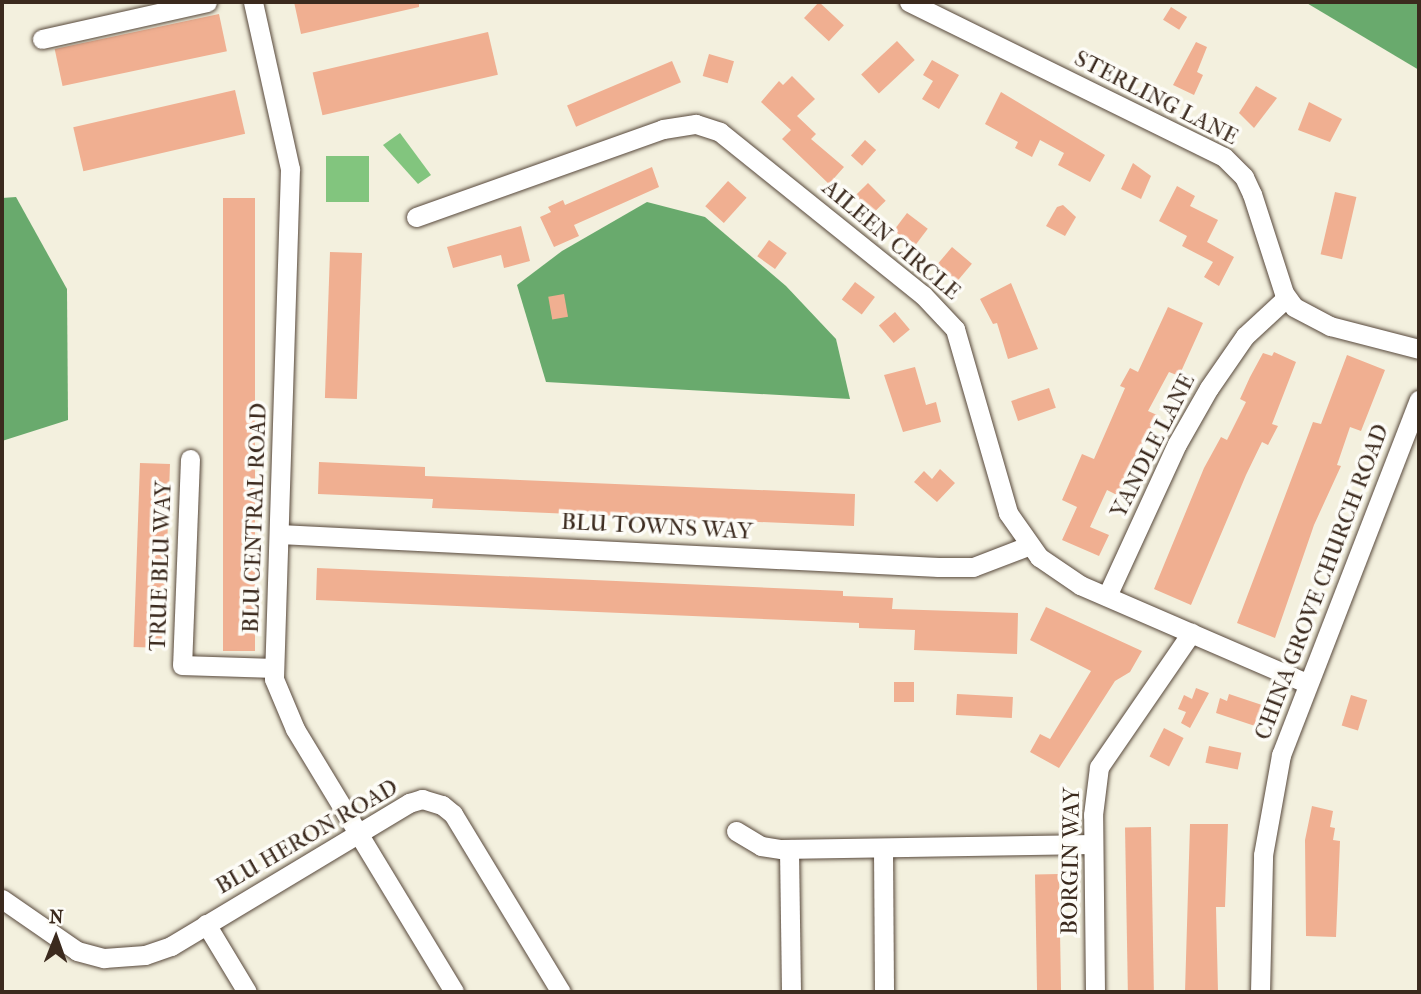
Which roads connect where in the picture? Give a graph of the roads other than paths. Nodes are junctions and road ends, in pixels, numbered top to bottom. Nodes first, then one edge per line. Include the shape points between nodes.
1 (207, 2) edge
2 (253, 2) edge
3 (909, 2) edge
4 (42, 39) dead end
5 (416, 217) dead end
6 (1286, 298) junction
7 (1419, 349) edge
8 (1419, 400) edge
9 (190, 459) dead end
10 (279, 534) junction
11 (1028, 546) junction
12 (1107, 596) junction
13 (1191, 633) junction
14 (274, 668) junction
15 (1306, 683) junction
16 (736, 831) dead end
17 (358, 833) junction
18 (1093, 844) junction
19 (883, 848) junction
20 (789, 849) junction
21 (2, 899) edge
22 (206, 924) junction
23 (247, 992) edge
24 (454, 992) edge
25 (561, 992) edge
26 (791, 992) edge
27 (884, 992) edge
28 (1095, 992) edge
29 (1260, 992) edge

1 - 4 street
2 - 10 street, BLU CENTRAL ROAD via 290,169
3 - 6 street, STERLING LANE via 1224,157 1244,177 1252,194
5 - 11 street, AILEEN CIRCLE via 663,129 696,124 720,132 923,295 955,329 1007,513
6 - 7 street via 1309,318
6 - 12 street, YANDLE LANE via 1245,336 1209,388 1177,444
8 - 15 street, CHINA GROVE CHURCH ROAD
9 - 14 street, TRUE BLU WAY via 182,665
10 - 11 street, BLU TOWNS WAY via 939,567 973,567
10 - 14 street, BLU CENTRAL ROAD
11 - 12 street, AILEEN CIRCLE via 1058,572
12 - 13 street, AILEEN CIRCLE
13 - 15 street, AILEEN CIRCLE
13 - 18 street, BORGIN WAY via 1099,768
14 - 17 street, BLU CENTRAL ROAD via 274,679 295,729
15 - 29 street, CHINA GROVE CHURCH ROAD via 1269,807 1259,924
16 - 20 street via 761,846
17 - 22 street, BLU HERON ROAD
17 - 24 street, BLU CENTRAL ROAD
17 - 25 street, BLU HERON ROAD via 413,801 442,805 453,814
18 - 19 street
18 - 28 street, BORGIN WAY
19 - 20 street
19 - 27 street
20 - 26 street
21 - 22 street, BLU HERON ROAD via 65,944 104,958 145,955
22 - 23 street

